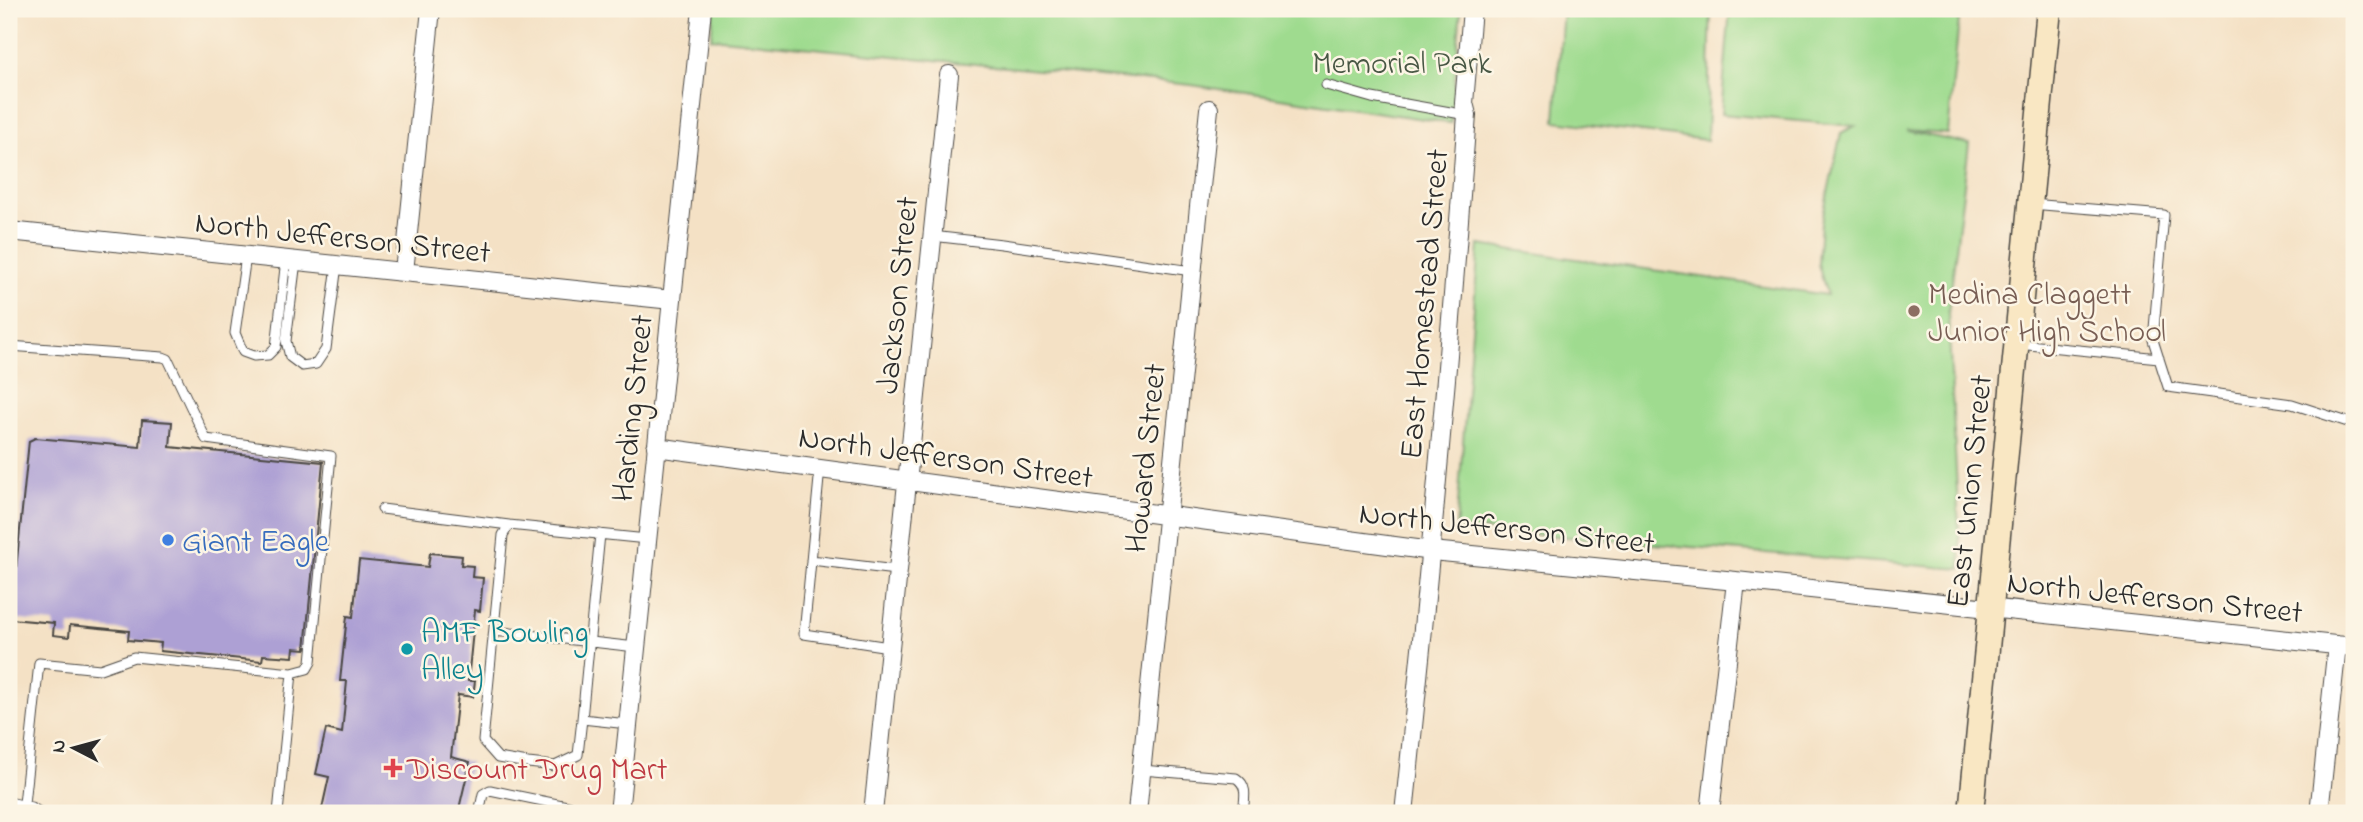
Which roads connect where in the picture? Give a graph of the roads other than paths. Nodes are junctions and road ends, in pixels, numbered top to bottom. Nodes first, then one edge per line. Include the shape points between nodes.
1 (431, 9) edge
2 (702, 9) edge
3 (1472, 9) edge
4 (2049, 9) edge
5 (949, 75) dead end
6 (1326, 85) dead end
7 (1209, 109) dead end
8 (1467, 115) junction
9 (2029, 204) junction
10 (9, 231) edge
11 (932, 236) junction
12 (246, 256) junction
13 (291, 260) junction
14 (337, 265) junction
15 (1192, 271) junction
16 (404, 272) junction
17 (672, 300) junction
18 (2016, 344) junction
19 (9, 345) edge
20 (2159, 358) junction
21 (2354, 424) edge
22 (656, 447) junction
23 (820, 468) junction
24 (907, 479) junction
25 (382, 509) dead end
26 (1168, 517) junction
27 (509, 525) junction
28 (600, 534) junction
29 (647, 540) junction
30 (1432, 551) junction
31 (811, 560) junction
32 (897, 570) junction
33 (1736, 581) junction
34 (1990, 609) junction
35 (494, 631) junction
36 (589, 642) junction
37 (2346, 646) edge
38 (636, 647) junction
39 (889, 647) junction
40 (292, 673) junction
41 (582, 719) junction
42 (628, 724) junction
43 (1142, 770) junction
44 (9, 802) edge
45 (23, 809) edge
46 (573, 811) edge
47 (41, 813) edge
48 (278, 813) edge
49 (479, 813) edge
50 (601, 813) edge
51 (619, 813) edge
52 (873, 813) edge
53 (1138, 813) edge
54 (1243, 813) edge
55 (1404, 813) edge
56 (1710, 813) edge
57 (1970, 813) edge
58 (2319, 813) edge

1 - 16 street
2 - 17 street, Harding Street
3 - 8 street, East Homestead Street via 1464,103
4 - 9 street, East Union Street
5 - 11 street, Jackson Street
6 - 8 lane
7 - 15 street, Howard Street
8 - 30 street, East Homestead Street
9 - 18 street, East Union Street
9 - 20 lane via 2164,215 2153,340
10 - 12 street, North Jefferson Street
11 - 15 lane
11 - 24 street, Jackson Street
12 - 13 street, North Jefferson Street
12 - 13 lane via 234,333 243,352 254,356 268,355 276,346
13 - 14 street, North Jefferson Street
13 - 14 lane via 286,341 290,357 302,366 316,364 326,349
14 - 16 street, North Jefferson Street
15 - 26 street, Howard Street
16 - 17 street, North Jefferson Street
17 - 22 street, Harding Street
18 - 20 lane
18 - 34 street, East Union Street
19 - 40 lane via 163,357 206,439 331,456 311,662 307,669
20 - 21 lane via 2168,387 2292,404
22 - 23 street, North Jefferson Street
22 - 29 street, Harding Street
23 - 24 street, North Jefferson Street
23 - 31 lane
24 - 26 street, North Jefferson Street
24 - 32 street, Jackson Street
25 - 27 lane
26 - 30 street, North Jefferson Street
26 - 43 street, Howard Street
27 - 28 lane
27 - 35 lane via 503,535
28 - 29 lane
28 - 36 lane
29 - 38 street, Harding Street
30 - 33 street, North Jefferson Street
30 - 55 street, East Homestead Street
31 - 32 lane
31 - 39 lane via 804,634
32 - 39 street, Jackson Street
33 - 34 street, North Jefferson Street
33 - 56 street
34 - 37 street, North Jefferson Street
34 - 57 street, East Union Street
35 - 36 lane
35 - 41 lane via 482,741 498,758 555,766 578,755
36 - 38 lane
36 - 41 lane
37 - 58 street
38 - 42 street, Harding Street
39 - 52 street, Jackson Street
40 - 45 lane via 134,657 100,669 39,663
40 - 48 lane
41 - 42 lane
42 - 51 street, Harding Street
43 - 53 street, Howard Street
43 - 54 lane via 1236,778 1245,789
44 - 45 lane
45 - 47 lane
46 - 49 lane via 490,790 483,794
46 - 50 lane

